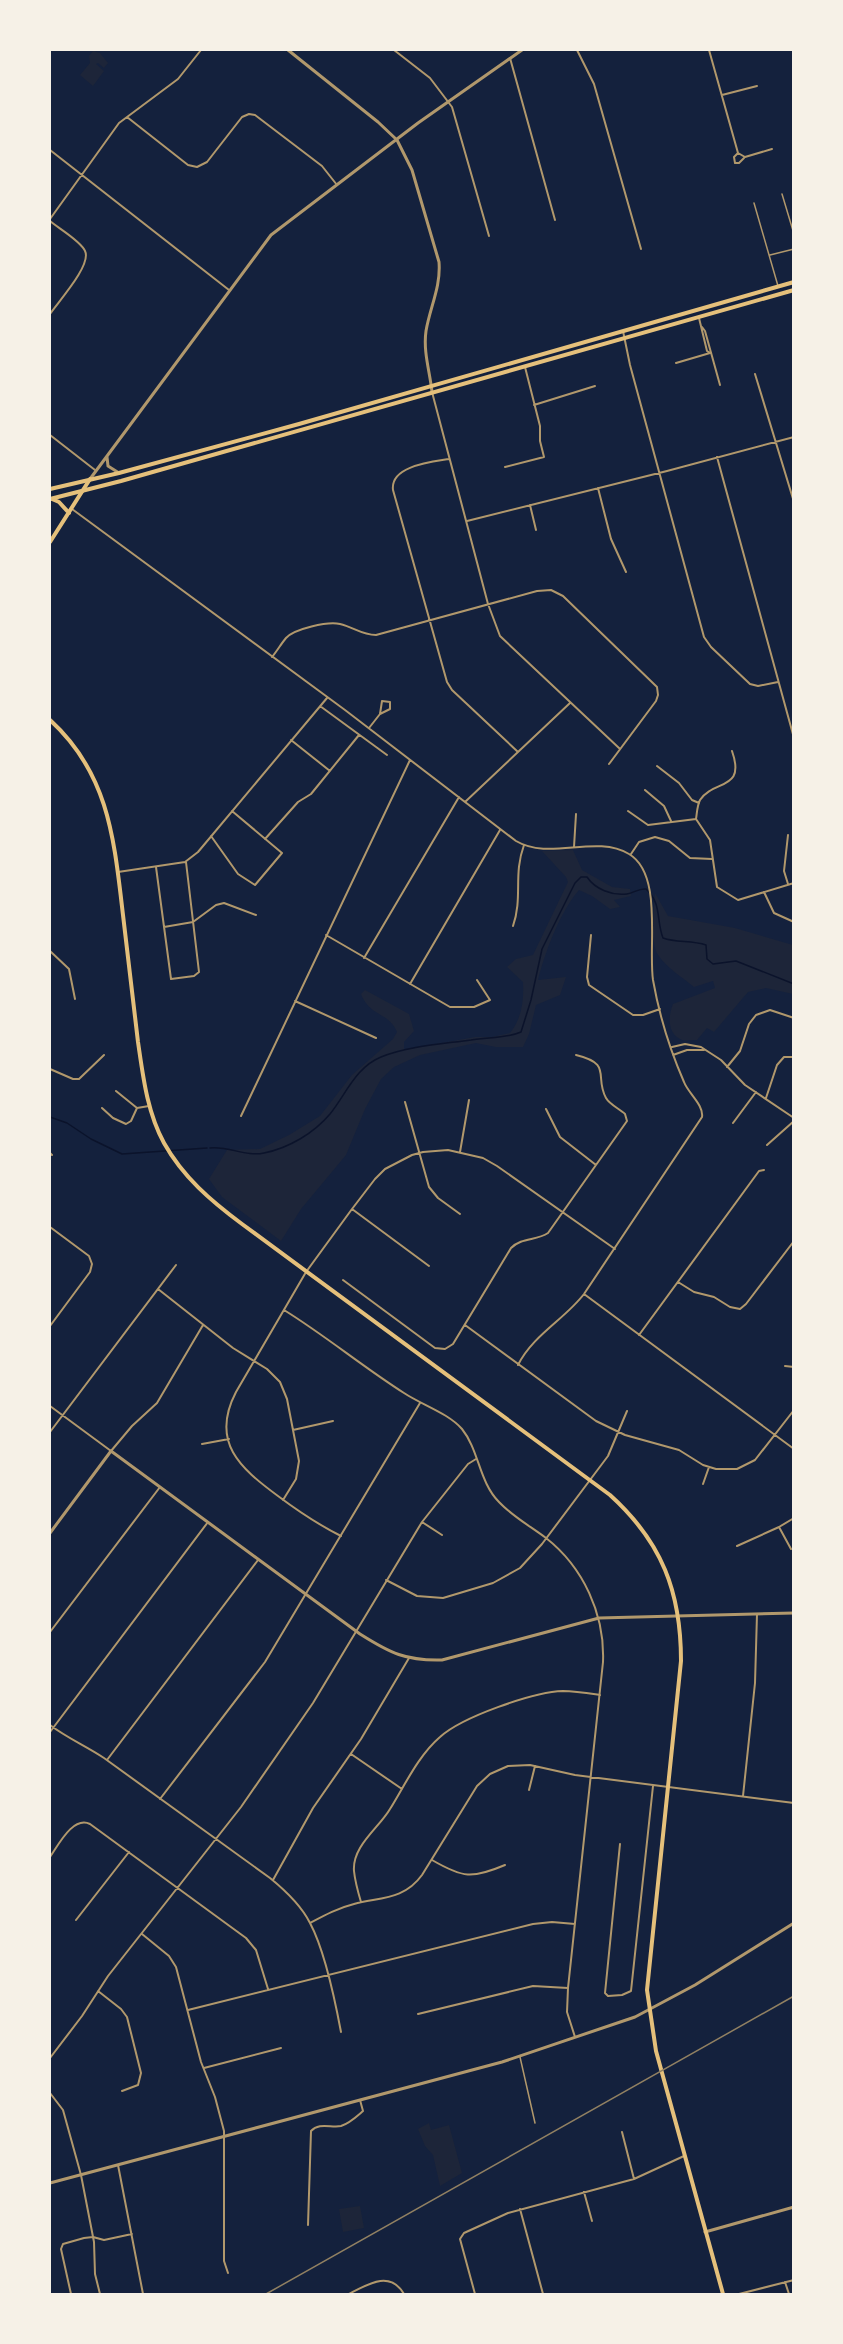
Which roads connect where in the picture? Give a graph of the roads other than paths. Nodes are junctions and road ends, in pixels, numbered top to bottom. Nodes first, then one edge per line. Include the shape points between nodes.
1 (201, 50) edge
2 (288, 50) edge
3 (394, 50) edge
4 (522, 50) edge
5 (578, 50) edge
6 (709, 50) edge
7 (510, 58) junction
8 (757, 86) dead end
9 (722, 95) junction
10 (449, 102) junction
11 (127, 117) junction
12 (397, 140) junction
13 (772, 149) dead end
14 (50, 150) edge
15 (738, 153) junction
16 (744, 157) junction
17 (81, 174) junction
18 (337, 185) junction
19 (782, 194) dead end
20 (754, 203) dead end
21 (50, 220) edge
22 (555, 220) dead end
23 (794, 234) edge
24 (489, 236) dead end
25 (641, 249) dead end
26 (794, 249) edge
27 (769, 256) junction
28 (794, 282) edge
29 (778, 287) junction
30 (229, 290) junction
31 (794, 290) edge
32 (50, 314) edge
33 (699, 318) junction
34 (623, 331) junction
35 (624, 339) junction
36 (710, 354) junction
37 (676, 363) dead end
38 (525, 367) junction
39 (756, 374) dead end
40 (720, 385) dead end
41 (432, 386) junction
42 (595, 386) dead end
43 (432, 392) junction
44 (534, 405) junction
45 (50, 435) edge
46 (794, 437) edge
47 (776, 441) junction
48 (107, 456) junction
49 (717, 457) junction
50 (449, 459) junction
51 (505, 468) dead end
52 (95, 470) junction
53 (119, 473) junction
54 (659, 473) junction
55 (90, 479) junction
56 (598, 488) junction
57 (50, 489) edge
58 (84, 490) junction
59 (50, 498) edge
60 (794, 502) edge
61 (530, 505) junction
62 (70, 511) junction
63 (467, 521) junction
64 (537, 530) dead end
65 (50, 542) edge
66 (626, 572) dead end
67 (488, 604) junction
68 (429, 621) junction
69 (272, 657) junction
70 (778, 682) junction
71 (327, 697) junction
72 (570, 702) junction
73 (320, 706) junction
74 (380, 714) junction
75 (50, 720) edge
76 (369, 728) junction
77 (359, 735) junction
78 (794, 738) edge
79 (291, 740) junction
80 (620, 749) junction
81 (732, 751) dead end
82 (518, 752) junction
83 (387, 755) dead end
84 (410, 759) junction
85 (609, 764) dead end
86 (657, 766) dead end
87 (330, 771) junction
88 (645, 790) dead end
89 (459, 797) junction
90 (465, 802) junction
91 (699, 803) junction
92 (232, 811) junction
93 (628, 811) dead end
94 (576, 814) dead end
95 (696, 819) junction
96 (671, 823) junction
97 (500, 830) junction
98 (788, 834) dead end
99 (211, 836) junction
100 (265, 839) junction
101 (524, 845) junction
102 (574, 847) junction
103 (630, 855) junction
104 (712, 859) junction
105 (186, 862) junction
106 (156, 867) junction
107 (118, 872) junction
108 (794, 883) edge
109 (788, 884) junction
110 (764, 891) junction
111 (256, 915) dead end
112 (193, 922) junction
113 (794, 922) edge
114 (513, 926) dead end
115 (164, 927) junction
116 (326, 935) junction
117 (591, 935) dead end
118 (50, 951) edge
119 (364, 958) junction
120 (477, 980) dead end
121 (410, 984) junction
122 (75, 999) dead end
123 (295, 1001) junction
124 (660, 1009) junction
125 (794, 1018) edge
126 (376, 1038) dead end
127 (671, 1047) junction
128 (704, 1050) junction
129 (104, 1055) dead end
130 (576, 1055) dead end
131 (673, 1055) junction
132 (794, 1057) edge
133 (727, 1067) junction
134 (50, 1069) edge
135 (116, 1090) dead end
136 (756, 1092) junction
137 (766, 1098) junction
138 (469, 1100) dead end
139 (405, 1102) dead end
140 (149, 1107) junction
141 (102, 1108) dead end
142 (137, 1108) junction
143 (546, 1109) dead end
144 (241, 1116) dead end
145 (793, 1117) edge
146 (733, 1123) dead end
147 (767, 1144) dead end
148 (460, 1152) junction
149 (419, 1153) junction
150 (596, 1165) junction
151 (765, 1170) dead end
152 (352, 1209) junction
153 (563, 1213) junction
154 (460, 1214) dead end
155 (50, 1227) edge
156 (794, 1241) edge
157 (615, 1249) junction
158 (176, 1265) dead end
159 (429, 1266) dead end
160 (306, 1272) junction
161 (343, 1280) dead end
162 (678, 1282) junction
163 (158, 1289) junction
164 (584, 1294) junction
165 (284, 1310) junction
166 (203, 1325) junction
167 (465, 1325) junction
168 (50, 1326) edge
169 (639, 1335) junction
170 (254, 1361) junction
171 (518, 1365) junction
172 (785, 1366) dead end
173 (794, 1367) edge
174 (420, 1403) junction
175 (50, 1406) edge
176 (794, 1410) edge
177 (627, 1411) dead end
178 (62, 1416) junction
179 (333, 1421) dead end
180 (293, 1430) junction
181 (50, 1432) edge
182 (619, 1432) junction
183 (776, 1435) junction
184 (229, 1439) junction
185 (202, 1444) dead end
186 (794, 1449) edge
187 (111, 1451) junction
188 (476, 1459) junction
189 (709, 1467) junction
190 (590, 1480) junction
191 (703, 1484) dead end
192 (160, 1487) junction
193 (283, 1500) junction
194 (794, 1518) edge
195 (208, 1522) junction
196 (422, 1522) junction
197 (779, 1527) junction
198 (50, 1533) edge
199 (442, 1535) dead end
200 (341, 1536) junction
201 (546, 1538) junction
202 (737, 1546) dead end
203 (791, 1549) dead end
204 (258, 1560) junction
205 (386, 1580) junction
206 (307, 1595) junction
207 (794, 1613) edge
208 (757, 1614) junction
209 (679, 1616) junction
210 (599, 1618) junction
211 (356, 1631) junction
212 (50, 1632) edge
213 (409, 1658) junction
214 (600, 1695) junction
215 (50, 1725) edge
216 (53, 1728) junction
217 (50, 1732) edge
218 (351, 1754) junction
219 (108, 1760) junction
220 (535, 1766) junction
221 (591, 1776) junction
222 (653, 1786) junction
223 (668, 1787) junction
224 (402, 1789) junction
225 (529, 1790) dead end
226 (743, 1796) junction
227 (160, 1799) junction
228 (794, 1803) edge
229 (216, 1839) junction
230 (620, 1844) dead end
231 (129, 1852) junction
232 (50, 1857) edge
233 (432, 1860) junction
234 (505, 1865) dead end
235 (273, 1880) junction
236 (178, 1888) junction
237 (361, 1902) junction
238 (76, 1920) dead end
239 (310, 1923) junction
240 (794, 1923) edge
241 (575, 1924) junction
242 (142, 1934) junction
243 (327, 1974) junction
244 (568, 1988) junction
245 (268, 1989) junction
246 (98, 1990) junction
247 (188, 2010) junction
248 (650, 2010) junction
249 (418, 2014) dead end
250 (341, 2031) dead end
251 (575, 2037) junction
252 (281, 2048) dead end
253 (520, 2056) junction
254 (50, 2058) edge
255 (204, 2068) junction
256 (122, 2091) dead end
257 (50, 2093) edge
258 (360, 2100) junction
259 (535, 2123) dead end
260 (621, 2133) dead end
261 (225, 2136) junction
262 (684, 2156) junction
263 (118, 2165) junction
264 (81, 2175) junction
265 (634, 2180) junction
266 (50, 2182) edge
267 (584, 2192) junction
268 (794, 2207) edge
269 (520, 2209) junction
270 (592, 2221) dead end
271 (309, 2225) dead end
272 (705, 2232) junction
273 (132, 2234) junction
274 (93, 2237) junction
275 (228, 2273) dead end
276 (794, 2280) edge
277 (785, 2282) junction
278 (143, 2294) edge
279 (71, 2295) edge
280 (100, 2295) edge
281 (127, 2295) edge
282 (349, 2295) edge
283 (404, 2295) edge
284 (475, 2295) edge
285 (543, 2295) edge
286 (723, 2295) edge
287 (739, 2295) edge
288 (789, 2295) edge

1 - 11 street via 178,79
2 - 12 street
3 - 10 street via 430,78
4 - 7 street
5 - 25 street via 594,84
6 - 9 street
7 - 10 street
7 - 22 street
8 - 9 street
9 - 15 street
10 - 12 street
10 - 24 street
11 - 17 street
11 - 18 street via 188,165 197,167 206,164 242,117 255,115 317,162
12 - 18 street
12 - 41 street via 412,170 439,262 440,278 425,344
13 - 16 street
14 - 17 street
15 - 16 street
15 - 16 street via 735,163 742,162
17 - 21 street
17 - 30 street
18 - 30 street via 271,235
19 - 23 lane
20 - 27 lane
21 - 32 street via 82,247 87,257
26 - 27 lane
27 - 29 lane
28 - 29 main road
29 - 34 main road
30 - 48 street
31 - 33 main road
33 - 35 main road
33 - 36 street
34 - 35 street
34 - 41 main road
35 - 38 main road
35 - 54 street
36 - 37 street
36 - 40 street
38 - 43 main road
38 - 44 street
39 - 47 street
41 - 43 street
41 - 53 main road
42 - 44 street
43 - 50 street
43 - 58 main road
44 - 51 street via 544,458
45 - 52 street
46 - 47 street
47 - 49 street
47 - 60 street
48 - 52 street
48 - 53 street via 108,466
49 - 54 street
49 - 70 street
50 - 63 street
50 - 68 street via 402,471 392,485
52 - 55 street
53 - 55 main road
54 - 56 street
54 - 70 street via 706,641 750,684
55 - 57 main road
55 - 58 main road
56 - 61 street
56 - 66 street via 611,539
58 - 59 main road
58 - 62 main road
59 - 62 main road
61 - 63 street
61 - 64 street
62 - 65 main road
62 - 69 street
63 - 67 street
67 - 68 street
67 - 72 street via 500,636
67 - 80 street via 542,590 558,592 652,680 657,698
68 - 69 street via 376,635 338,624 323,624 290,634
68 - 82 street via 450,687
69 - 71 street
70 - 78 street
71 - 73 street
71 - 76 street
72 - 80 street
72 - 82 street
73 - 77 street
73 - 79 street
74 - 74 street via 390,709 390,702 382,701
74 - 76 street
75 - 107 main road via 82,756 95,779 108,814
76 - 84 street
77 - 83 street
77 - 87 street
79 - 87 street
79 - 92 street
80 - 85 street
81 - 91 street via 736,771 732,778
82 - 90 street
84 - 89 street
84 - 116 street
86 - 91 street
87 - 100 street
88 - 96 street via 664,806
89 - 90 street
89 - 119 street
90 - 97 street
91 - 95 street
92 - 99 street
92 - 100 street
93 - 96 street via 648,825
94 - 102 street
95 - 96 street
95 - 104 street via 710,840
97 - 101 street
97 - 121 street
98 - 109 street via 784,871
99 - 100 street via 238,874 255,885 282,853
99 - 105 street
101 - 102 street
101 - 114 street via 517,867 519,901
102 - 103 street via 611,849
103 - 104 street via 639,842 655,837 690,858
103 - 124 street via 644,871 649,888 651,962
104 - 110 street via 717,887 727,895 738,900
105 - 106 street
105 - 112 street
106 - 107 street
106 - 115 street
107 - 140 main road
108 - 109 street
109 - 110 street
110 - 113 street via 774,913
111 - 112 street via 224,903
112 - 115 street
112 - 115 street via 199,972 171,979
116 - 119 street
116 - 123 street
117 - 124 street via 589,985 630,1014 639,1016
118 - 122 street via 69,969
119 - 121 street
120 - 121 street via 490,1000 462,1008 443,1004
123 - 126 street
123 - 144 street
124 - 127 street
125 - 133 street via 770,1010 756,1015 740,1051
127 - 128 street via 692,1044
127 - 131 street
128 - 131 street
128 - 133 street
129 - 134 street via 79,1079
130 - 150 street via 599,1066 607,1099 627,1118
131 - 157 street via 687,1090 703,1112 702,1117
132 - 137 street via 784,1057 779,1062
133 - 136 street
135 - 142 street
136 - 137 street
136 - 146 street
137 - 145 street
138 - 148 street
139 - 149 street
140 - 142 street
140 - 160 main road via 176,1163 212,1201
141 - 142 street via 126,1124
143 - 150 street via 560,1137
145 - 147 street
148 - 149 street
148 - 153 street via 492,1162
149 - 152 street via 385,1170
149 - 154 street via 432,1191
150 - 153 street
151 - 162 street via 759,1172
152 - 159 street
152 - 160 street
153 - 157 street
153 - 167 street via 546,1235 512,1246
155 - 168 street via 89,1256 92,1264
156 - 162 street via 740,1309
157 - 164 street
158 - 163 street
160 - 165 street
160 - 190 main road
161 - 167 street via 435,1348 453,1344
162 - 169 street
163 - 166 street
163 - 178 street
164 - 169 street
164 - 171 street via 539,1338
165 - 170 street
165 - 174 street
166 - 170 street
166 - 187 street via 157,1403
167 - 171 street
169 - 183 street
170 - 180 street via 280,1382
170 - 184 street via 230,1405
171 - 182 street via 596,1421
172 - 173 street
174 - 188 street via 459,1427
174 - 200 street
175 - 178 street
176 - 183 street
177 - 182 street
178 - 181 street
178 - 187 street
179 - 180 street
180 - 193 street via 299,1470
182 - 189 street via 679,1450
182 - 190 street
183 - 186 street
183 - 189 street via 746,1465 726,1470
184 - 185 street
184 - 193 street via 242,1467
187 - 192 street
187 - 198 street
188 - 196 street
188 - 201 street via 496,1499
189 - 191 street
190 - 201 street
190 - 209 main road via 621,1505 649,1538 667,1572
192 - 195 street
192 - 212 street
193 - 200 street
194 - 197 street
195 - 204 street
195 - 216 street
196 - 199 street
196 - 205 street
197 - 202 street
197 - 203 street
200 - 206 street
201 - 205 street via 530,1558 507,1576 449,1597 417,1596
201 - 210 street via 579,1575
204 - 206 street
204 - 219 street
205 - 211 street
206 - 211 street
206 - 227 street via 266,1662
207 - 208 street
208 - 209 street
208 - 226 street via 755,1683
209 - 210 street
209 - 223 main road via 680,1672
210 - 213 street via 459,1656
210 - 214 street via 604,1650
211 - 213 street via 381,1648
211 - 229 street via 305,1716
213 - 218 street
214 - 221 street
214 - 224 street via 550,1693 465,1720 439,1737
215 - 216 street
216 - 217 street
216 - 219 street
218 - 224 street
218 - 235 street via 314,1808
219 - 227 street
220 - 221 street
220 - 225 street
220 - 233 street via 507,1766 486,1777
221 - 222 street
221 - 241 street
222 - 223 street
222 - 230 street via 630,1991 608,1996 605,1993
223 - 226 street
223 - 248 main road via 647,1987
224 - 237 street via 356,1857 354,1871
226 - 228 street
227 - 229 street
229 - 235 street
229 - 236 street
231 - 232 street via 82,1821
231 - 236 street
231 - 238 street
233 - 234 street via 457,1874 471,1876
233 - 237 street via 407,1891
235 - 239 street
236 - 242 street
236 - 245 street via 250,1942
237 - 239 street
239 - 243 street
240 - 248 street
241 - 243 street via 533,1924
241 - 244 street
242 - 246 street
242 - 247 street via 174,1963
243 - 245 street
243 - 250 street
244 - 249 street via 533,1986
244 - 251 street via 567,2012
245 - 247 street
246 - 254 street
246 - 256 street via 125,2014 141,2073 138,2085
247 - 255 street
248 - 251 street
248 - 262 main road via 656,2051
251 - 253 street
252 - 255 street
253 - 258 street
253 - 259 lane
255 - 261 street
257 - 264 street via 63,2110
258 - 261 street
258 - 271 street via 363,2111 351,2121 340,2126 318,2126 311,2131
260 - 265 street
261 - 263 street
261 - 275 street via 224,2261
262 - 265 street
262 - 272 main road
263 - 264 street
263 - 273 street
264 - 266 street
264 - 274 street
265 - 267 street
267 - 269 street
267 - 270 street
268 - 272 street
269 - 284 street via 488,2220 462,2235 460,2242
269 - 285 street
272 - 286 main road
273 - 274 street via 104,2240
273 - 278 street
274 - 279 street via 63,2244 61,2249
274 - 280 street
276 - 277 street
277 - 287 street
277 - 288 street
278 - 281 street
282 - 283 street via 383,2280 394,2283

